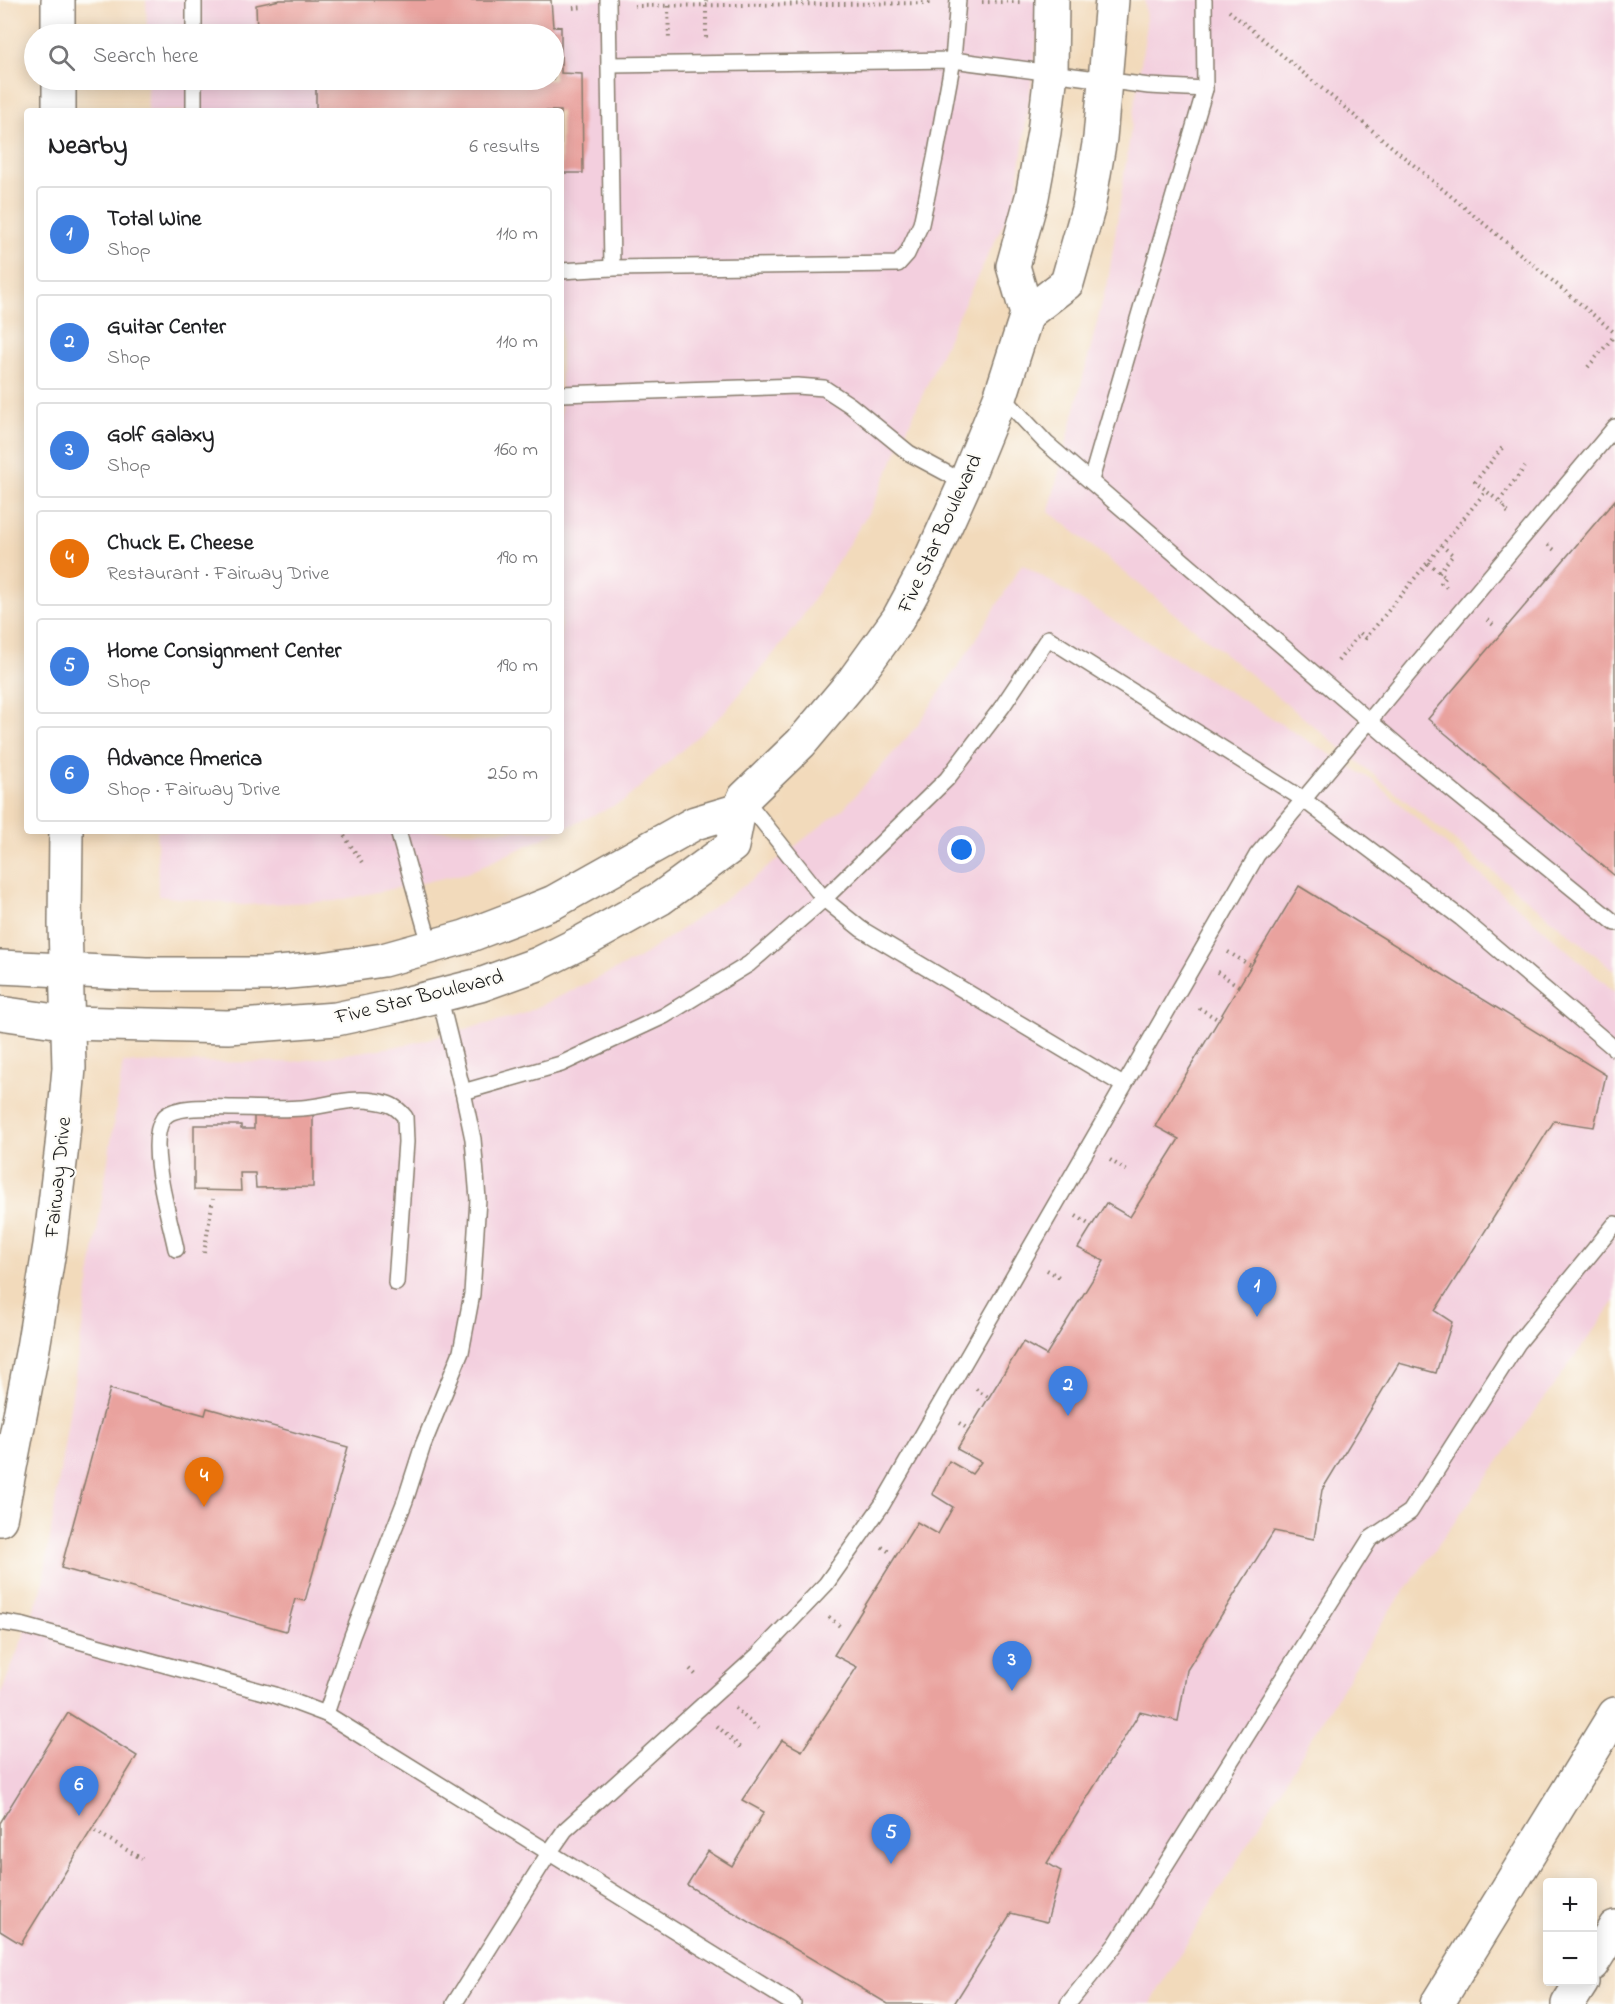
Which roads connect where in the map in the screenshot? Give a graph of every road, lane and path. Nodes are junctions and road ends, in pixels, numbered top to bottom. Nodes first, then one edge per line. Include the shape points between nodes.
1 (58, 0) edge
2 (194, 0) edge
3 (665, 0) edge
4 (706, 0) edge
5 (1112, 0) edge
6 (1204, 0) edge
7 (958, 1) edge
8 (1038, 1) edge
9 (608, 3) edge
10 (1222, 5) dead end
11 (667, 6) junction
12 (706, 6) junction
13 (573, 8) dead end
14 (58, 24) edge
15 (194, 24) edge
16 (953, 60) junction
17 (669, 64) junction
18 (707, 64) junction
19 (609, 65) junction
20 (1051, 73) junction
21 (1105, 80) junction
22 (1204, 89) junction
23 (59, 90) edge
24 (194, 90) edge
25 (59, 108) edge
26 (194, 108) edge
27 (612, 268) junction
28 (564, 271) edge
29 (1027, 314) junction
30 (1615, 334) edge
31 (1588, 367) dead end
32 (564, 394) edge
33 (1000, 395) junction
34 (1615, 427) edge
35 (1502, 448) dead end
36 (1525, 467) dead end
37 (1091, 480) junction
38 (965, 483) junction
39 (1486, 491) junction
40 (1499, 501) junction
41 (1530, 530) junction
42 (1442, 546) junction
43 (1557, 552) dead end
44 (1439, 572) dead end
45 (1322, 680) junction
46 (1369, 720) junction
47 (1304, 800) junction
48 (741, 804) junction
49 (66, 834) edge
50 (343, 834) edge
51 (399, 834) edge
52 (363, 864) dead end
53 (825, 899) junction
54 (1615, 923) edge
55 (431, 948) junction
56 (0, 967) edge
57 (68, 969) junction
58 (439, 995) junction
59 (0, 1013) edge
60 (69, 1023) junction
61 (1615, 1049) edge
62 (1123, 1085) junction
63 (463, 1092) junction
64 (213, 1199) dead end
65 (1615, 1224) edge
66 (176, 1249) dead end
67 (204, 1253) dead end
68 (396, 1283) dead end
69 (0, 1519) edge
70 (0, 1622) edge
71 (326, 1714) junction
72 (1615, 1714) edge
73 (95, 1831) dead end
74 (549, 1853) junction
75 (142, 1859) dead end
76 (1615, 1927) edge
77 (1597, 1957) edge
78 (1579, 1986) edge
79 (454, 2004) edge
80 (793, 2004) edge
81 (1068, 2004) edge
82 (1437, 2004) edge
83 (1568, 2004) edge

1 - 14 main road
2 - 15 lane
3 - 11 path
4 - 12 path
5 - 21 main road
6 - 22 lane
7 - 8 path
7 - 12 path
7 - 16 lane
8 - 20 main road
9 - 11 path
9 - 13 path
9 - 19 lane
10 - 30 path
11 - 12 path
11 - 17 path
12 - 18 path
16 - 18 lane
16 - 20 lane
16 - 27 lane via 921,224 898,264
17 - 18 lane
17 - 19 lane
19 - 27 lane
20 - 21 lane
20 - 29 main road via 1032,197 1013,266
21 - 22 lane
21 - 29 main road via 1088,208 1067,283
22 - 37 lane
23 - 25 main road
24 - 26 lane
27 - 28 lane
29 - 33 main road, Five Star Boulevard
30 - 31 path
32 - 38 lane via 824,388 909,453
33 - 37 lane via 1046,443
33 - 38 main road, Five Star Boulevard
34 - 41 lane
35 - 39 path via 1475,482
36 - 40 path
37 - 45 lane
38 - 48 main road, Five Star Boulevard via 898,619 854,680
39 - 40 path
39 - 42 path
40 - 41 path
41 - 43 path
41 - 46 lane
42 - 44 path via 1453,555
42 - 45 path via 1366,638 1360,633
45 - 46 lane
46 - 47 lane
46 - 54 lane
47 - 53 lane via 1048,638 947,779
47 - 61 lane via 1461,918
47 - 62 lane via 1257,855
48 - 53 lane
48 - 55 main road, Five Star Boulevard via 695,823 554,902
48 - 58 main road, Five Star Boulevard via 732,846 661,898 537,963 480,985
49 - 57 main road, Fairway Drive
50 - 52 path
51 - 55 lane
53 - 62 lane via 861,929
53 - 63 lane via 749,964 664,1016 561,1064
55 - 57 main road, Five Star Boulevard via 383,960 267,974 146,974
56 - 57 main road, Five Star Boulevard
57 - 60 main road, Fairway Drive
58 - 60 main road, Five Star Boulevard via 336,1019 277,1025
58 - 63 lane
59 - 60 main road, Five Star Boulevard
60 - 69 main road, Fairway Drive via 68,1079 50,1245
62 - 74 lane via 882,1505 826,1584 758,1655 566,1830
63 - 71 lane via 473,1138 478,1199 472,1294 462,1352 423,1445
64 - 67 path
65 - 81 lane via 1518,1343 1410,1512 1370,1539 1116,1944
66 - 68 lane via 158,1172 158,1127 172,1111 302,1108 350,1100 374,1101 394,1105 405,1117
70 - 71 lane via 275,1695
71 - 74 lane
72 - 82 main road
73 - 75 path
74 - 79 lane
74 - 80 lane
76 - 77 main road
78 - 83 main road

